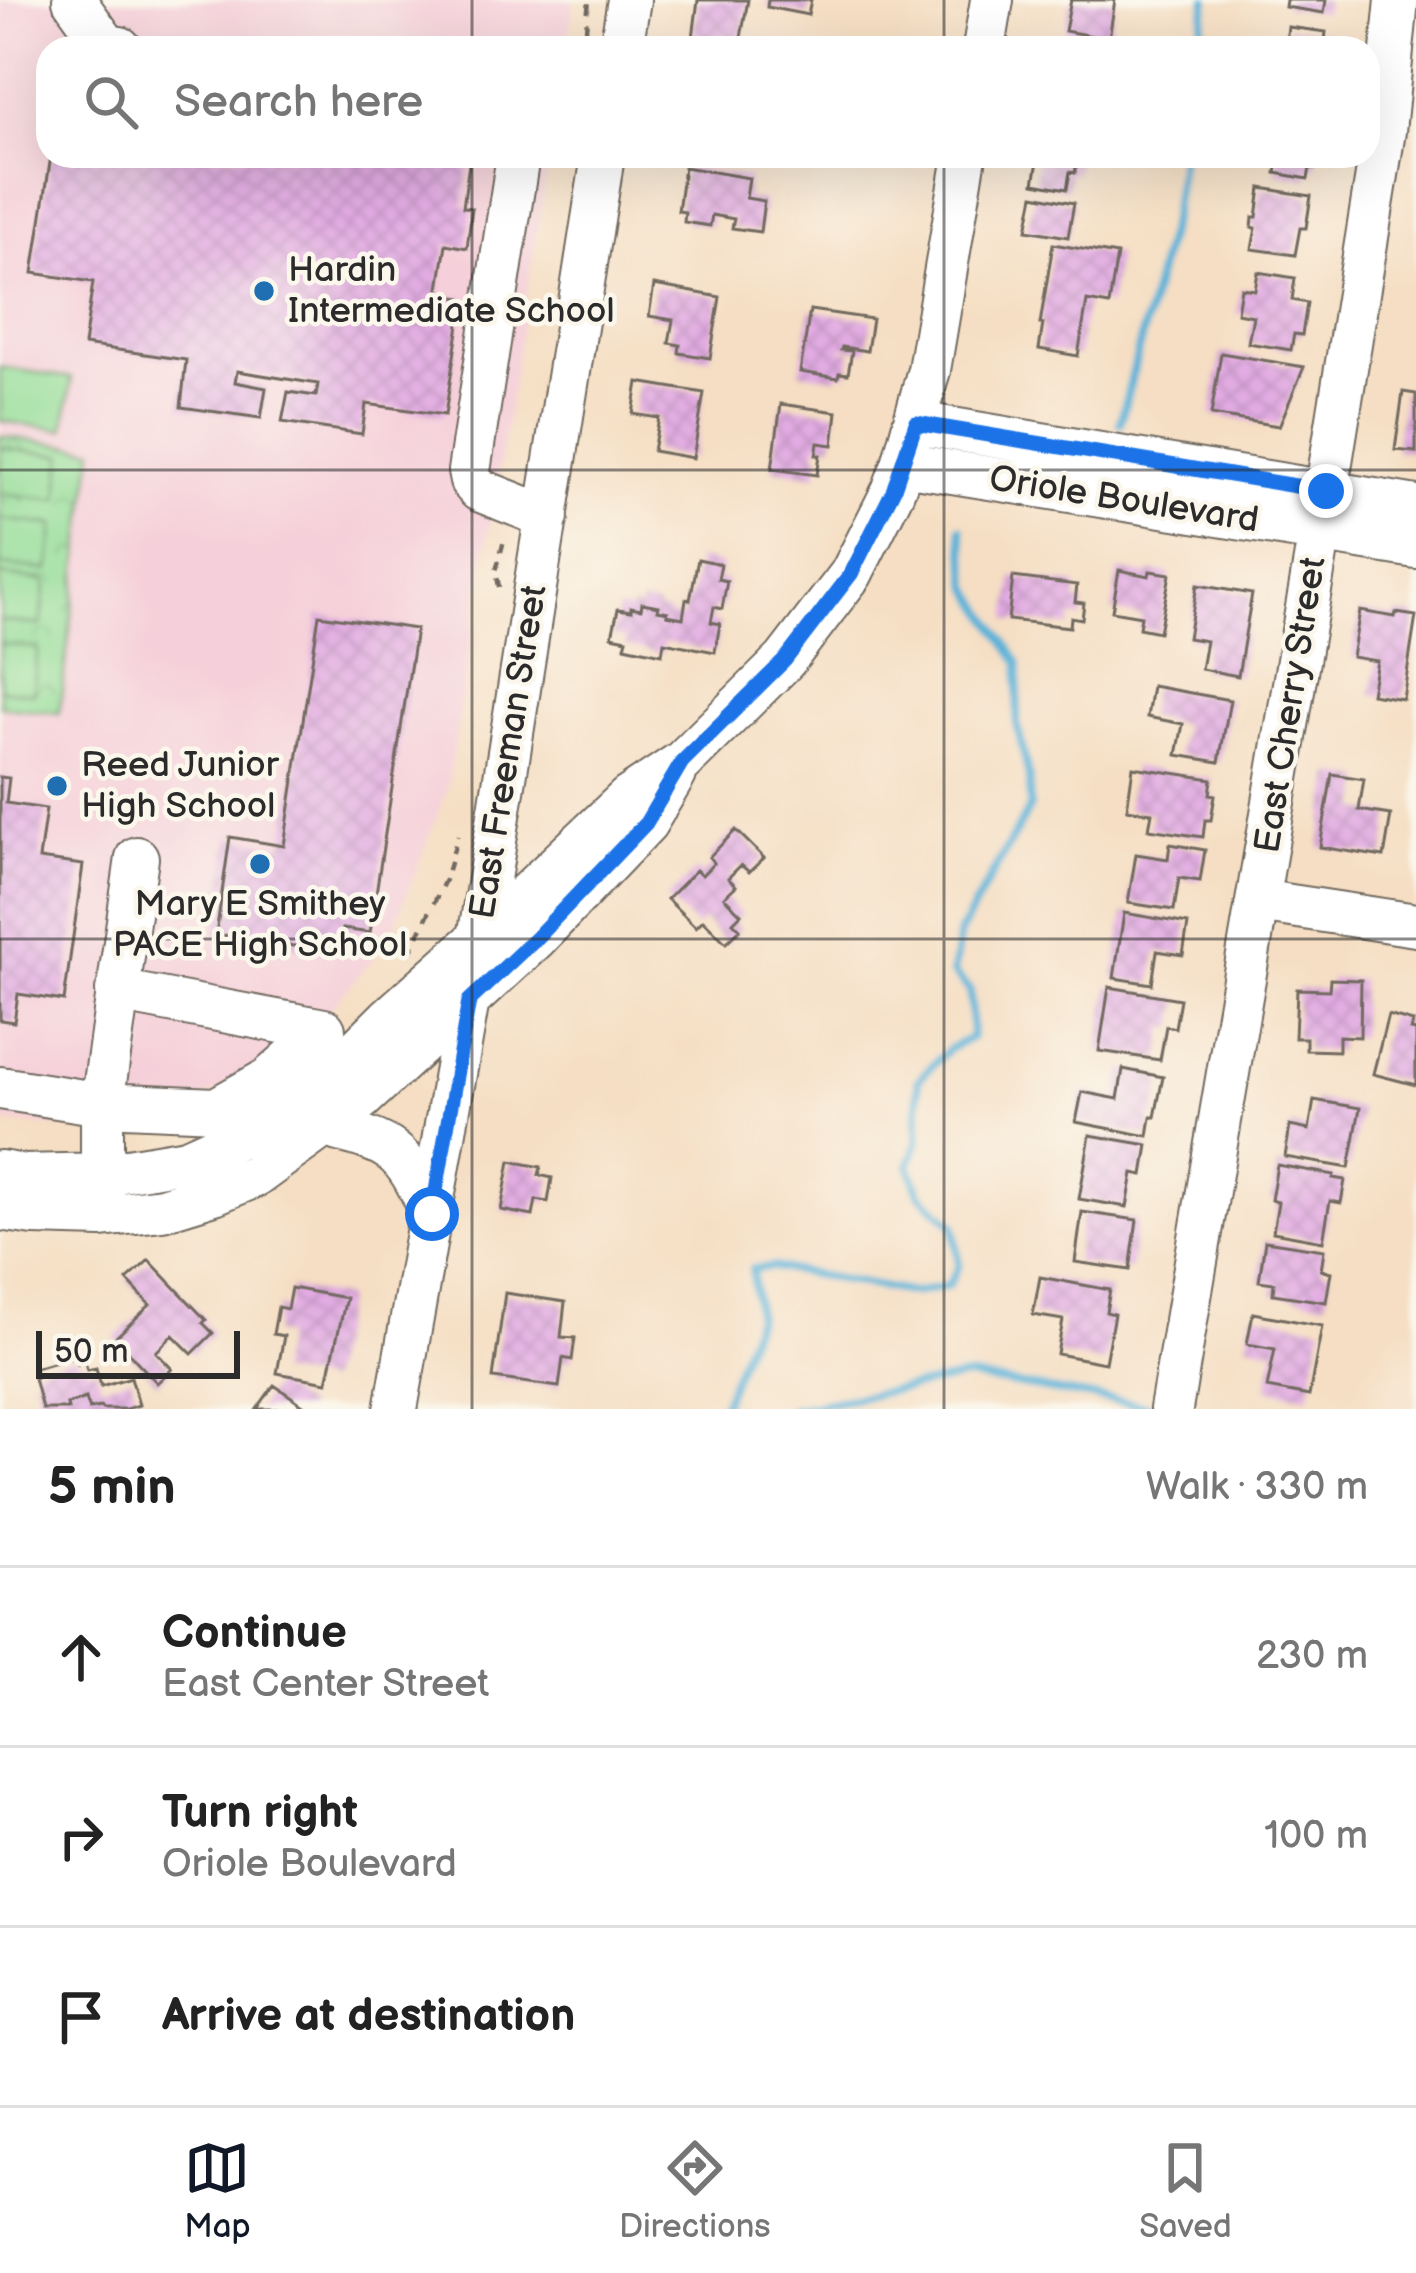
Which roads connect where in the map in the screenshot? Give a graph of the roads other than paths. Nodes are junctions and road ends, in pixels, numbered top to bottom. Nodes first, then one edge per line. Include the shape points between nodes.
1 (74, 0) edge
2 (629, 0) edge
3 (992, 0) edge
4 (1397, 0) edge
5 (100, 36) edge
6 (623, 36) edge
7 (986, 36) edge
8 (1380, 155) edge
9 (516, 168) edge
10 (600, 168) edge
11 (963, 168) edge
12 (1378, 168) edge
13 (916, 423) junction
14 (903, 464) junction
15 (1416, 507) edge
16 (529, 510) junction
17 (1323, 511) junction
18 (1416, 547) edge
19 (682, 762) junction
20 (137, 858) dead end
21 (1258, 901) junction
22 (1416, 925) edge
23 (480, 937) junction
24 (117, 991) junction
25 (469, 1001) junction
26 (0, 1088) edge
27 (102, 1104) junction
28 (324, 1126) junction
29 (0, 1172) edge
30 (103, 1195) junction
31 (0, 1210) edge
32 (432, 1214) junction
33 (395, 1409) edge
34 (1171, 1409) edge

1 - 5 street
2 - 6 street
3 - 7 street
4 - 8 street, East Cherry Street
9 - 16 street via 469,471 479,490
10 - 16 street, East Freeman Street
11 - 13 street
12 - 17 street, East Cherry Street
13 - 14 street
13 - 17 street, Oriole Boulevard
14 - 17 street, Oriole Boulevard
14 - 19 street via 851,574 785,660
15 - 17 street, Oriole Boulevard
16 - 23 street, East Freeman Street
17 - 18 street, Oriole Boulevard
17 - 21 street, East Cherry Street
19 - 23 street via 628,798
19 - 25 street, East Freeman Street via 646,823
20 - 24 street
21 - 22 street
21 - 34 street, East Cherry Street
23 - 25 street
23 - 30 street, East Freeman Street via 326,1081 265,1125
24 - 27 street
24 - 27 street via 324,1030 268,1079 216,1109
25 - 28 street, East Freeman Street
25 - 32 street
26 - 27 street
27 - 30 street
28 - 30 street, East Freeman Street via 214,1193 161,1209
28 - 32 street via 398,1152
29 - 30 street, East Freeman Street via 64,1176
30 - 31 street, East Freeman Street via 34,1214
32 - 33 street

